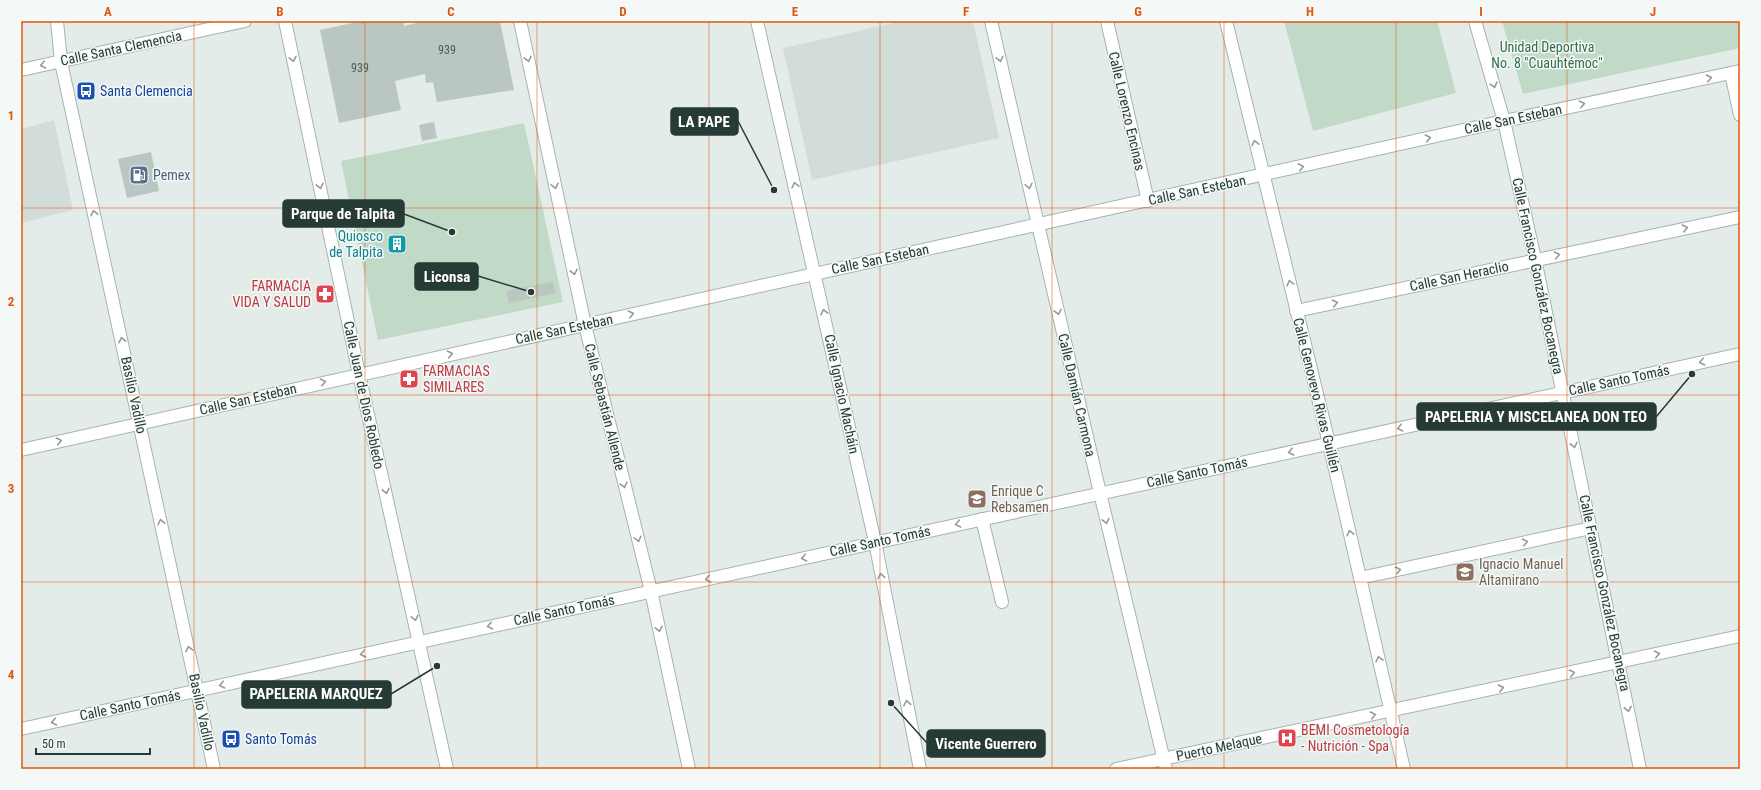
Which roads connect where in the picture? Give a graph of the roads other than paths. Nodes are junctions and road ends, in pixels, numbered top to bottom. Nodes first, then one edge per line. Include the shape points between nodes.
1 (57, 21) edge
2 (245, 21) edge
3 (285, 21) edge
4 (520, 21) edge
5 (757, 21) edge
6 (991, 21) edge
7 (1107, 21) edge
8 (1226, 21) edge
9 (1475, 21) edge
10 (61, 62) junction
11 (21, 70) edge
12 (1736, 72) edge
13 (1740, 115) edge
14 (1504, 121) junction
15 (1263, 175) junction
16 (1148, 201) junction
17 (1740, 217) edge
18 (1038, 225) junction
19 (1535, 260) junction
20 (815, 273) junction
21 (1296, 311) junction
22 (585, 325) junction
23 (1740, 354) edge
24 (359, 374) junction
25 (1563, 392) junction
26 (140, 423) junction
27 (1329, 443) junction
28 (21, 450) edge
29 (1100, 493) junction
30 (982, 519) junction
31 (1591, 528) junction
32 (874, 542) junction
33 (1360, 578) junction
34 (651, 591) junction
35 (1002, 602) dead end
36 (1740, 636) edge
37 (420, 641) junction
38 (1619, 662) junction
39 (198, 691) junction
40 (1392, 711) junction
41 (21, 729) edge
42 (1165, 764) edge
43 (214, 769) edge
44 (447, 769) edge
45 (690, 769) edge
46 (920, 769) edge
47 (1116, 769) edge
48 (1404, 769) edge
49 (1640, 769) edge

1 - 10 street, Basilio Vadillo
2 - 10 street, Calle Santa Clemencia
3 -> 24 street, Calle Juan de Dios Robledo
4 -> 22 street, Calle Sebastián Allende
20 -> 5 street, Calle Ignacio Macháin
6 -> 18 street, Calle Damián Carmona
7 - 16 street, Calle Lorenzo Encinas
15 -> 8 street, Calle Genovevo Rivas Guillén
9 -> 14 street, Calle Francisco González Bocanegra
10 -> 11 street, Calle Santa Clemencia
26 -> 10 street, Basilio Vadillo
12 - 13 street
14 -> 12 street, Calle San Esteban
15 -> 14 street, Calle San Esteban
14 - 19 street, Calle Francisco González Bocanegra
15 - 16 street, Calle San Esteban
21 -> 15 street, Calle Genovevo Rivas Guillén
16 - 18 street, Calle San Esteban
19 -> 17 street, Calle San Heraclio
18 - 20 street, Calle San Esteban
18 -> 29 street, Calle Damián Carmona
21 -> 19 street, Calle San Heraclio
19 - 25 street, Calle Francisco González Bocanegra
22 -> 20 street, Calle San Esteban
32 -> 20 street, Calle Ignacio Macháin
21 - 27 street, Calle Genovevo Rivas Guillén
24 -> 22 street, Calle San Esteban
22 -> 34 street, Calle Sebastián Allende
23 -> 25 street, Calle Santo Tomás
26 -> 24 street, Calle San Esteban
24 -> 37 street, Calle Juan de Dios Robledo
25 -> 27 street, Calle Santo Tomás
25 -> 31 street, Calle Francisco González Bocanegra
28 -> 26 street, Calle San Esteban
39 -> 26 street, Basilio Vadillo
27 -> 29 street, Calle Santo Tomás
33 -> 27 street, Calle Genovevo Rivas Guillén
29 - 30 street, Calle Santo Tomás
29 -> 42 street, Calle Damián Carmona
30 -> 32 street, Calle Santo Tomás
30 - 35 street
33 -> 31 street
31 - 38 street, Calle Francisco González Bocanegra
32 -> 34 street, Calle Santo Tomás
46 -> 32 street, Calle Ignacio Macháin
40 -> 33 street, Calle Genovevo Rivas Guillén
34 -> 37 street, Calle Santo Tomás
34 -> 45 street, Calle Sebastián Allende
38 -> 36 street, Puerto Melaque
37 -> 39 street, Calle Santo Tomás
37 - 44 street, Calle Juan de Dios Robledo
40 -> 38 street, Puerto Melaque
38 -> 49 street, Calle Francisco González Bocanegra
39 -> 41 street, Calle Santo Tomás
39 - 43 street, Basilio Vadillo
42 -> 40 street, Puerto Melaque
40 - 48 street, Calle Genovevo Rivas Guillén
42 - 47 street, Puerto Melaque

